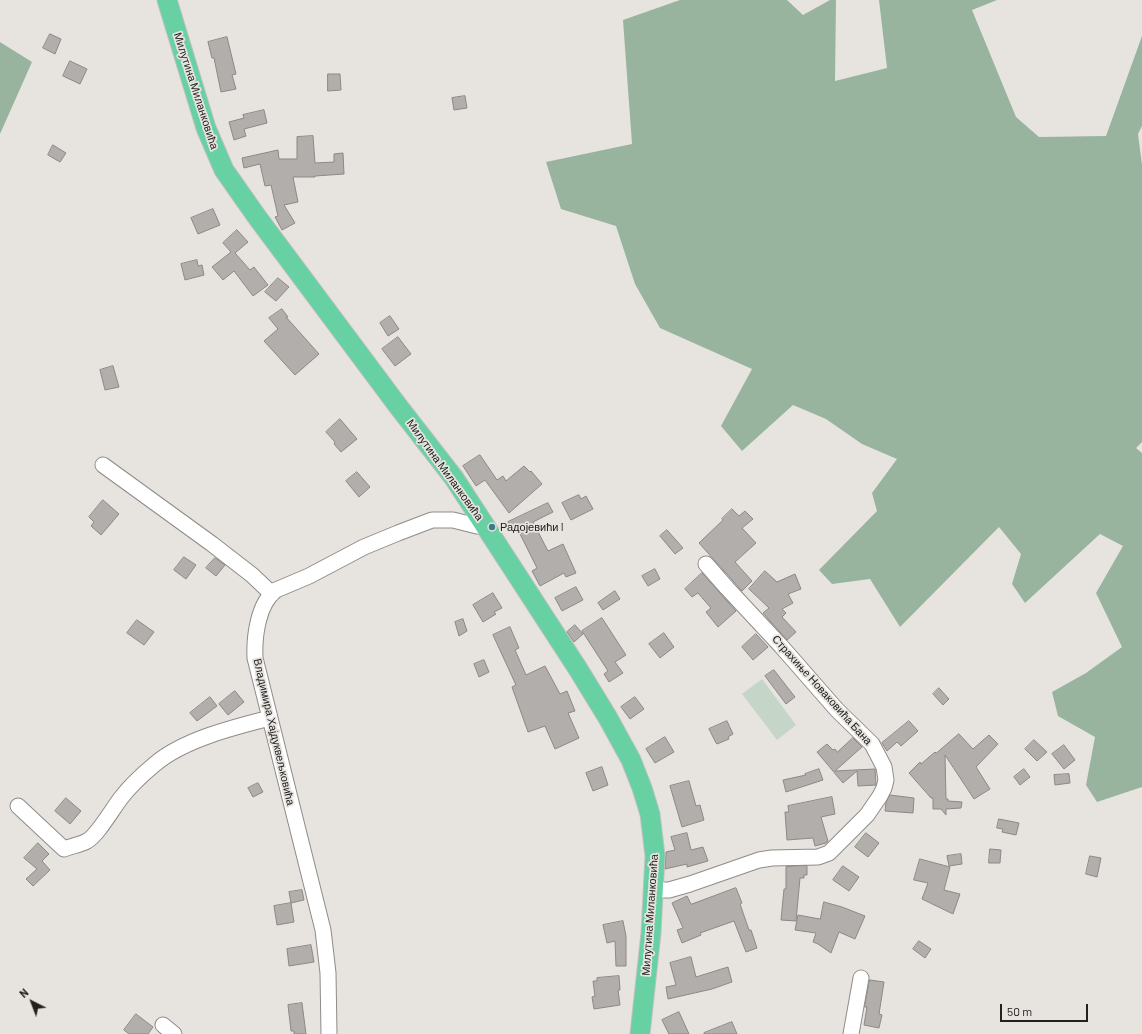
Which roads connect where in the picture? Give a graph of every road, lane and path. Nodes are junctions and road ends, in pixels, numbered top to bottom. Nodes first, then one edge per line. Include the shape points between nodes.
1 (167, 0) edge
2 (102, 465) dead end
3 (485, 526) junction
4 (706, 564) dead end
5 (272, 594) junction
6 (270, 718) junction
7 (18, 806) dead end
8 (654, 890) junction
9 (861, 978) dead end
10 (329, 1034) edge
11 (640, 1034) edge
12 (851, 1034) edge

1 - 3 main road, Милутина Миланковића via 206,128 224,170 266,230 454,478
2 - 5 street via 217,548
3 - 5 street via 453,520 432,520 364,547
3 - 8 main road, Милутина Миланковића via 593,694 631,760 651,819 655,856
4 - 8 street, Страхиње Новаковића Бана via 837,710 872,744 884,767 886,780 874,806 852,832 829,853 818,857 759,860 669,890
5 - 6 street, Владимира Хајдуквељковића via 257,627 255,648 256,664
6 - 7 street via 208,736 156,763 121,797 88,841 64,849
6 - 10 street, Владимира Хајдуквељковића via 322,930 328,973
8 - 11 main road, Милутина Миланковића
9 - 12 street

